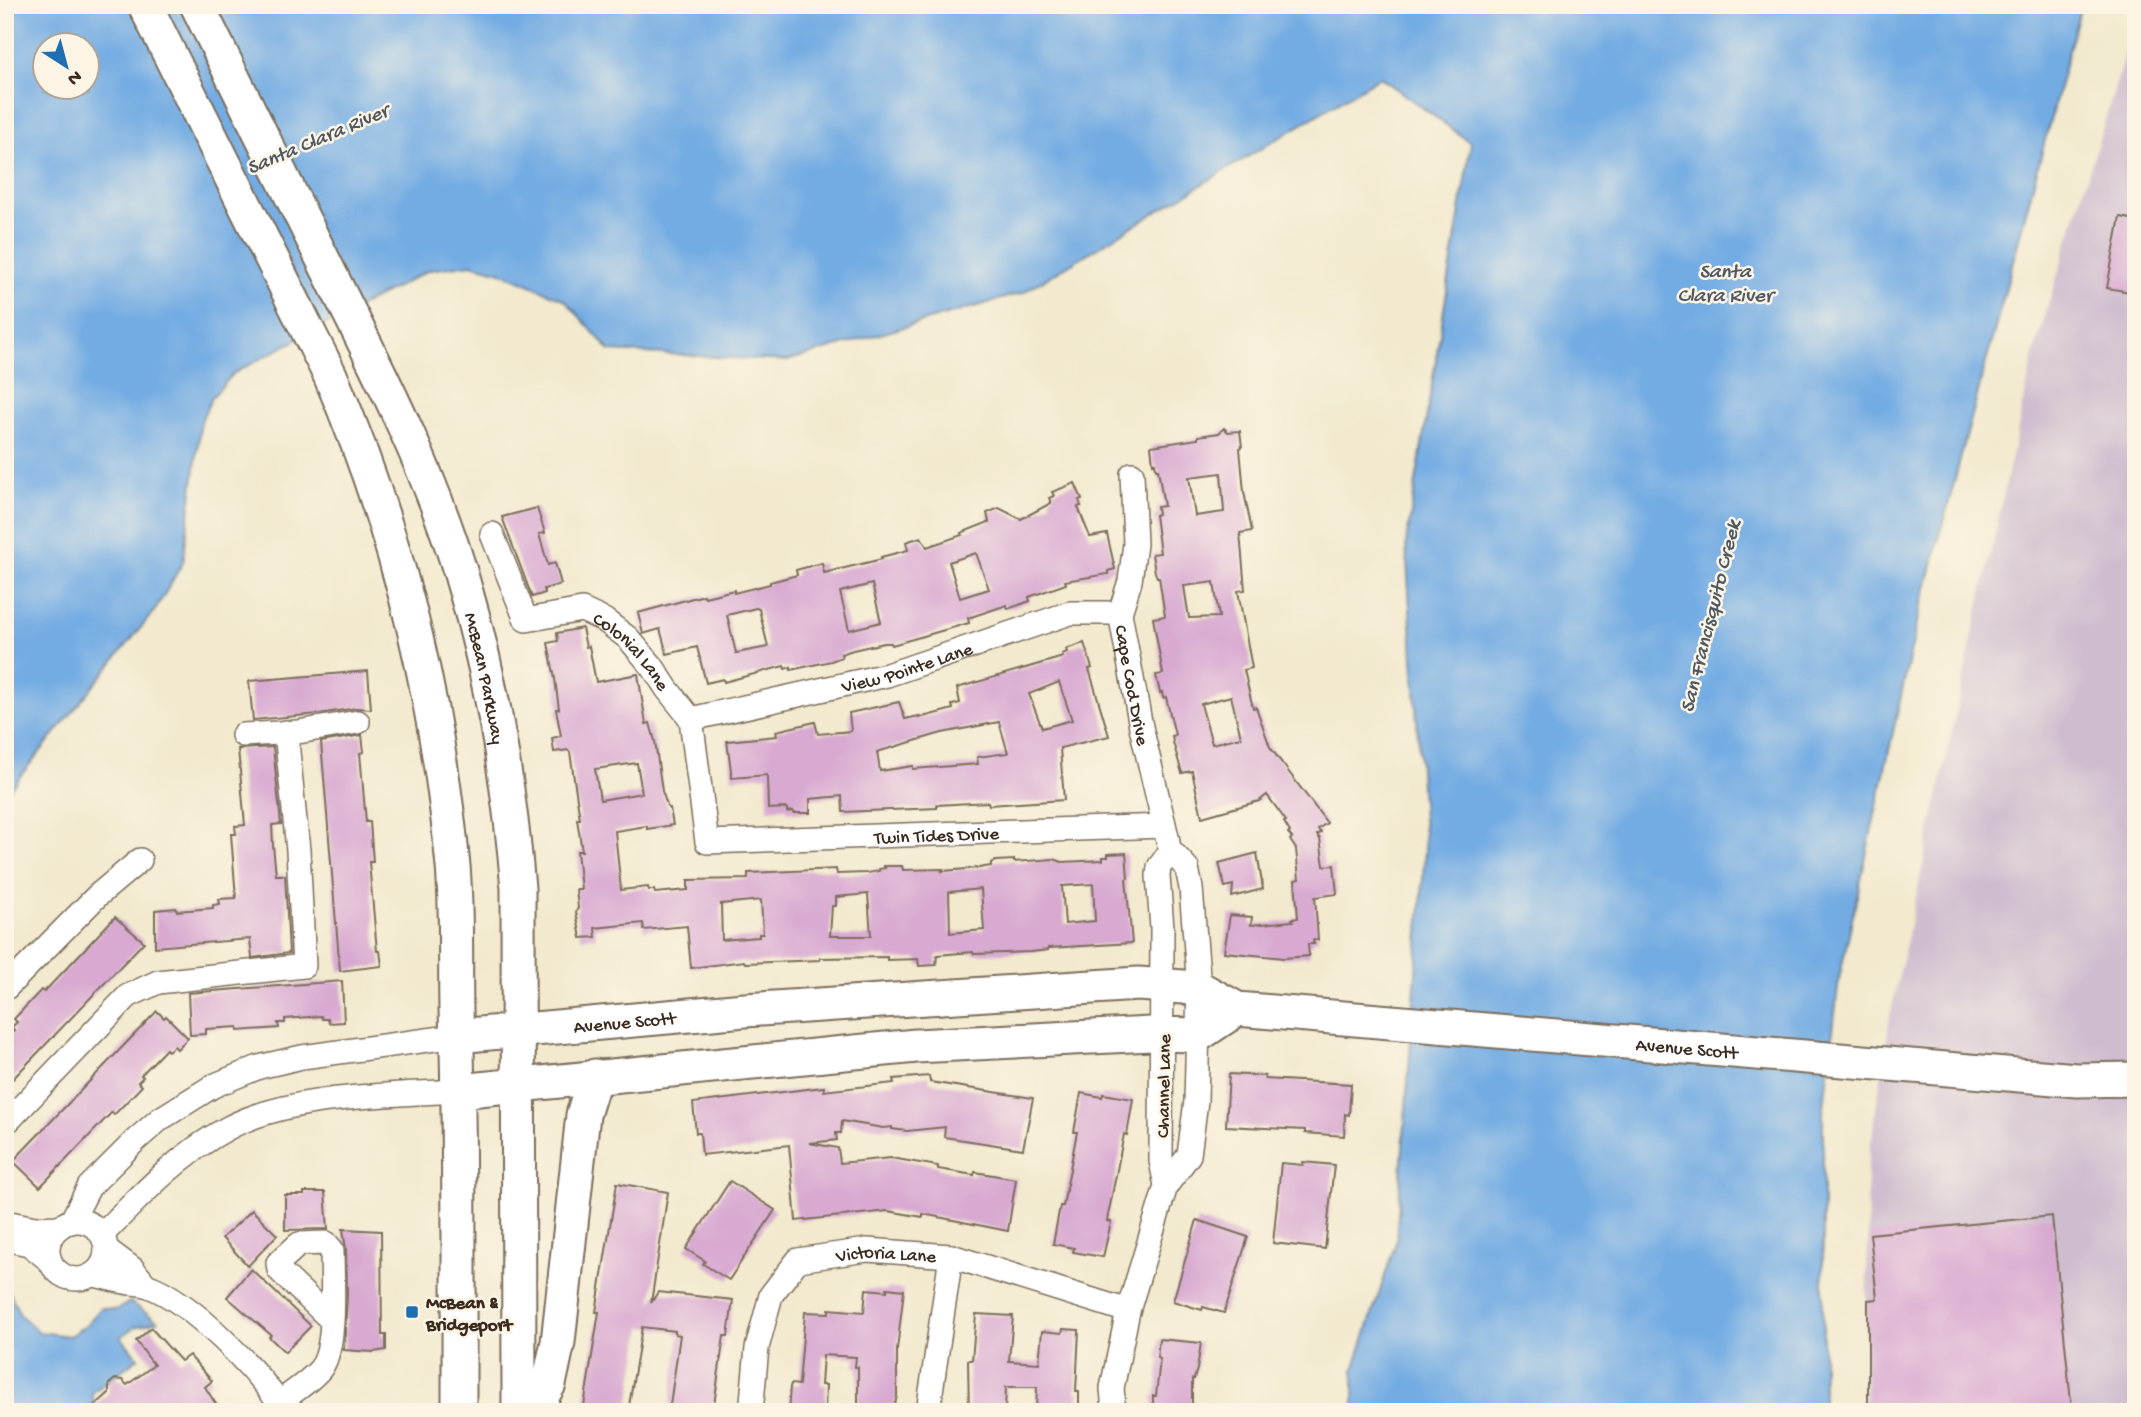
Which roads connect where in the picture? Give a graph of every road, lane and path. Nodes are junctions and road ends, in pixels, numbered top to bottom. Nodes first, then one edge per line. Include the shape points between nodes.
1 (145, 5) edge
2 (197, 5) edge
3 (1132, 474) dead end
4 (492, 534) dead end
5 (1120, 613) junction
6 (691, 719) junction
7 (358, 722) dead end
8 (286, 732) junction
9 (243, 735) dead end
10 (1164, 826) junction
11 (1171, 851) junction
12 (140, 860) dead end
13 (1162, 985) junction
14 (1199, 988) junction
15 (5, 989) edge
16 (1237, 1009) junction
17 (517, 1030) junction
18 (457, 1035) junction
19 (1162, 1035) junction
20 (1198, 1035) junction
21 (595, 1076) junction
22 (2136, 1079) edge
23 (518, 1083) junction
24 (459, 1091) junction
25 (5, 1120) edge
26 (1166, 1186) junction
27 (5, 1222) edge
28 (65, 1225) junction
29 (5, 1239) edge
30 (104, 1242) junction
31 (951, 1256) junction
32 (50, 1261) junction
33 (93, 1275) junction
34 (145, 1284) junction
35 (1128, 1311) junction
36 (331, 1320) dead end
37 (282, 1407) edge
38 (459, 1412) edge
39 (519, 1412) edge
40 (533, 1412) edge
41 (751, 1412) edge
42 (928, 1412) edge
43 (1114, 1412) edge

1 - 18 main road via 330,375 385,517 410,604 453,867
2 - 17 main road, McBean Parkway via 398,410 460,570 482,653 512,826 518,888
3 - 5 street, Cape Cod Drive via 1135,544
4 - 6 street, Colonial Lane via 526,620 582,610 604,620 628,638
5 - 6 street, View Pointe Lane via 1070,613 887,675
5 - 10 street, Cape Cod Drive
6 - 10 street, Twin Tides Drive via 707,842
7 - 8 street
8 - 9 street
8 - 25 street via 304,966 158,982 128,996 9,1121
10 - 11 street, Cape Cod Drive
11 - 13 street via 1158,876
11 - 14 street, Cape Cod Drive via 1189,873
12 - 15 street via 97,895
13 - 14 main road, Avenue Scott
13 - 17 main road, Avenue Scott via 920,997
13 - 19 street, Channel Lane
14 - 16 main road, Avenue Scott
14 - 20 street, Cape Cod Drive
16 - 20 main road
16 - 22 main road, Avenue Scott via 2077,1080
17 - 18 main road, Avenue Scott
17 - 23 main road, McBean Parkway
18 - 24 main road
18 - 28 street, Avenue Scott via 302,1057 259,1067 213,1086 137,1139 89,1187
19 - 20 main road
19 - 21 main road via 916,1046
19 - 26 street, Channel Lane via 1161,1161
20 - 26 street, Cape Cod Drive via 1189,1155
21 - 23 main road
21 - 40 main road via 583,1115 558,1342 549,1384
23 - 24 main road
23 - 39 main road, McBean Parkway
24 - 30 street via 298,1105 250,1118 207,1140 174,1165 142,1193
24 - 38 main road
26 - 35 street
27 - 28 street via 34,1228
28 - 30 street via 88,1224
28 - 32 street via 49,1242
29 - 32 street via 29,1244
30 - 33 street via 102,1265
30 - 34 street
31 - 35 street, Victoria Lane
31 - 41 street, Victoria Lane via 867,1250 798,1260 771,1295 757,1348
31 - 42 street
32 - 33 street via 70,1278
33 - 34 street
34 - 37 street via 227,1343
35 - 43 street via 1112,1388
36 - 37 street via 330,1348 321,1369

